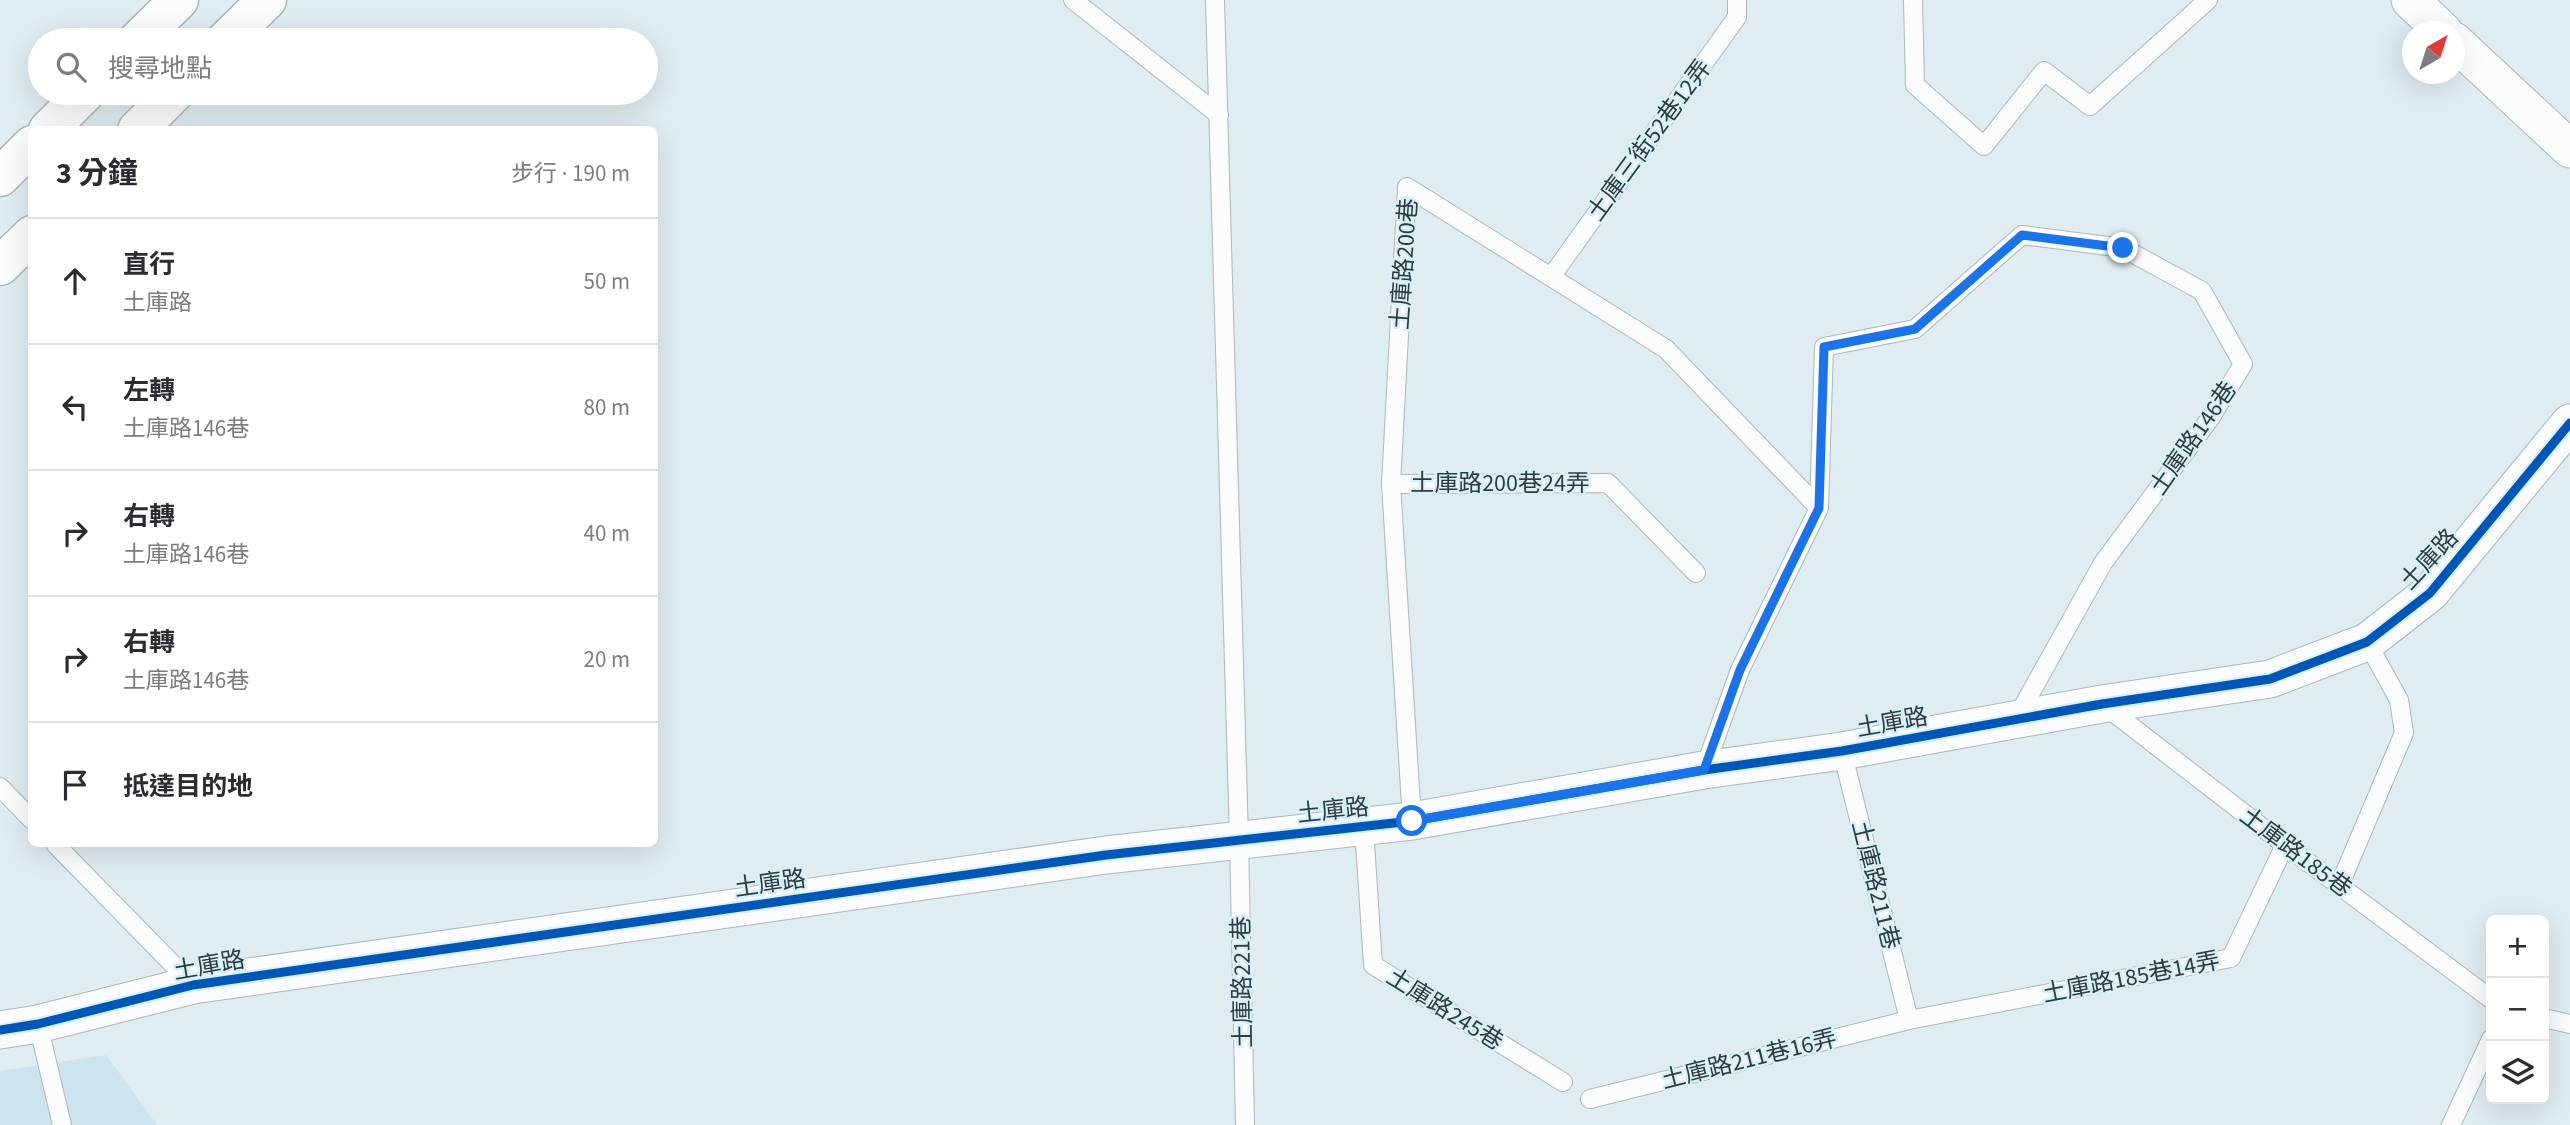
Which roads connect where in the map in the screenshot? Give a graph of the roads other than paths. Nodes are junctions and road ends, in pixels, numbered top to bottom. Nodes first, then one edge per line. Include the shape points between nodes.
1 (179, 0) edge
2 (267, 0) edge
3 (1073, 0) edge
4 (1214, 0) edge
5 (1737, 0) edge
6 (1913, 0) edge
7 (2208, 0) edge
8 (2410, 0) edge
9 (2432, 21) edge
10 (150, 28) edge
11 (238, 28) edge
12 (2465, 50) edge
13 (73, 105) edge
14 (162, 105) edge
15 (1219, 115) junction
16 (52, 126) edge
17 (141, 126) edge
18 (28, 149) edge
19 (2570, 149) edge
20 (0, 177) edge
21 (28, 239) edge
22 (0, 266) edge
23 (1551, 277) junction
24 (2570, 423) edge
25 (1391, 484) junction
26 (1819, 508) junction
27 (1696, 573) dead end
28 (2367, 642) junction
29 (2102, 704) junction
30 (2016, 719) junction
31 (1842, 751) junction
32 (1704, 770) junction
33 (0, 788) edge
34 (28, 816) edge
35 (1412, 821) junction
36 (1364, 827) junction
37 (1239, 839) junction
38 (2285, 845) junction
39 (58, 847) edge
40 (2340, 884) junction
41 (193, 985) junction
42 (2486, 995) edge
43 (2549, 1019) edge
44 (1909, 1020) junction
45 (38, 1024) junction
46 (2570, 1024) edge
47 (0, 1030) edge
48 (2490, 1041) edge
49 (1563, 1082) dead end
50 (1590, 1099) dead end
51 (62, 1125) edge
52 (1245, 1125) edge
53 (2451, 1125) edge

1 - 10 main road
2 - 11 main road
3 - 15 lane
4 - 15 lane
5 - 23 lane, 土庫三街52巷12弄 via 1737,17
6 - 7 lane via 1915,85 1984,146 2044,71 2090,106
8 - 9 street
12 - 19 street
13 - 16 main road
14 - 17 main road
15 - 37 lane
18 - 20 main road
21 - 22 main road
23 - 25 lane, 土庫路200巷 via 1407,187
23 - 26 lane, 土庫路200巷 via 1666,349
24 - 28 street, 土庫路 via 2430,593
25 - 27 lane, 土庫路200巷24弄 via 1608,483
25 - 35 lane, 土庫路200巷
26 - 30 lane, 土庫路146巷 via 1824,347 1915,329 2022,235 2123,248 2202,291 2243,364 2211,417 2103,563
26 - 32 lane, 土庫路146巷 via 1740,670
28 - 29 street, 土庫路 via 2270,679
28 - 40 lane via 2399,700 2404,733
29 - 30 street, 土庫路
29 - 38 lane, 土庫路185巷
30 - 31 street, 土庫路
31 - 32 street, 土庫路
31 - 44 lane, 土庫路211巷
32 - 35 street, 土庫路
33 - 34 lane
35 - 36 street, 土庫路
36 - 37 street, 土庫路
36 - 49 lane, 土庫路245巷 via 1373,965
37 - 41 street, 土庫路
37 - 52 lane, 土庫路221巷
38 - 40 lane, 土庫路185巷
38 - 44 lane, 土庫路185巷14弄 via 2231,958
39 - 41 lane
40 - 42 lane, 土庫路185巷
41 - 45 street, 土庫路
43 - 46 lane
44 - 50 lane, 土庫路211巷16弄
45 - 47 street, 土庫路
45 - 51 lane
48 - 53 lane

